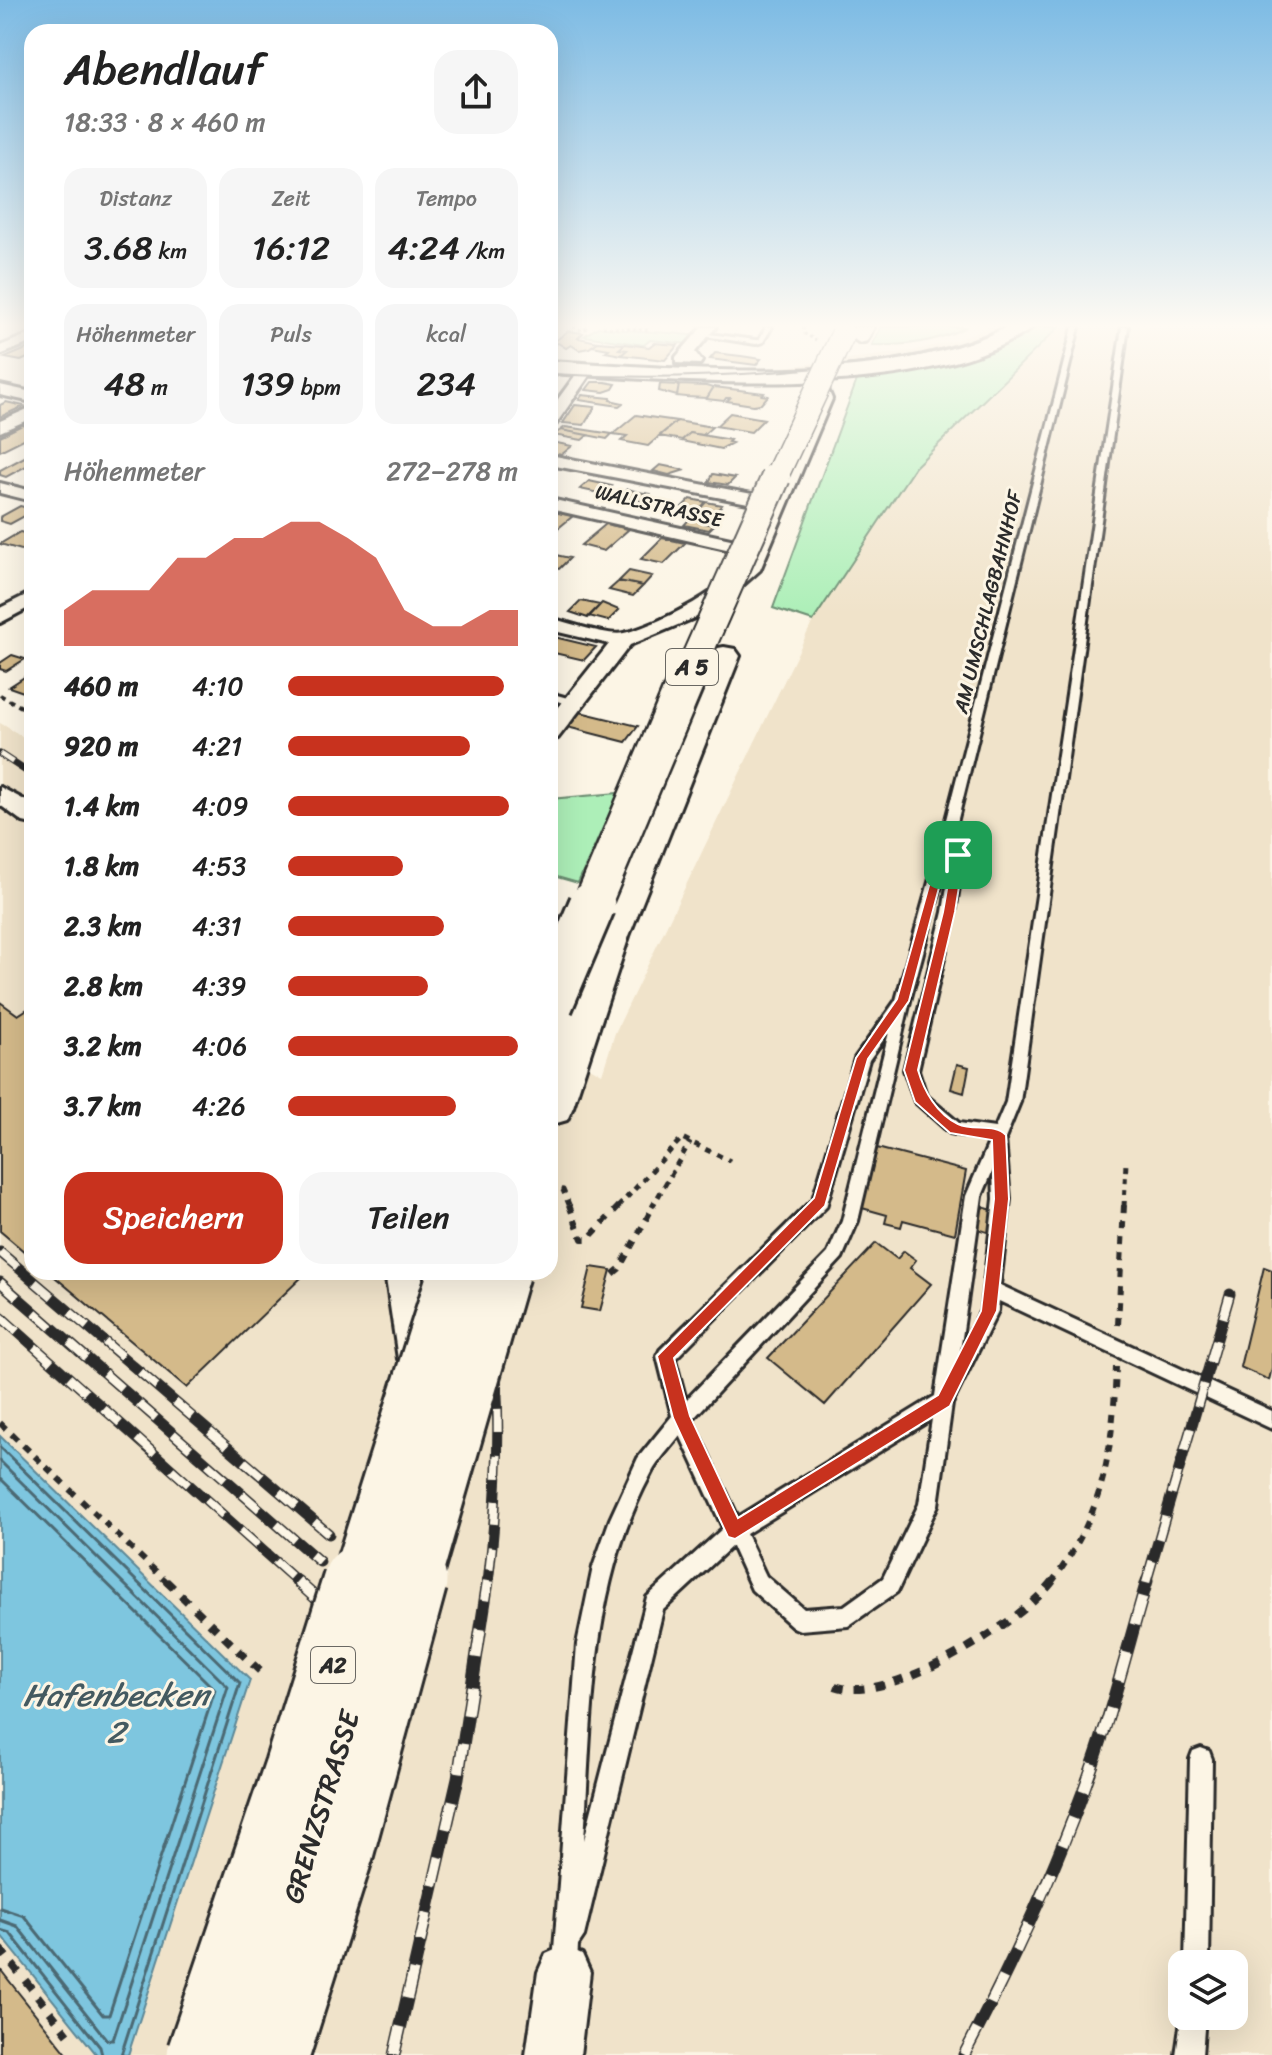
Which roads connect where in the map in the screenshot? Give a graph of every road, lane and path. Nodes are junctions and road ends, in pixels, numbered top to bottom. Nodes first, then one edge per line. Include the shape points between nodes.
1 (807, 423) edge
2 (814, 423) edge
3 (817, 423) edge
4 (1052, 423) edge
5 (1111, 423) edge
6 (558, 462) edge
7 (0, 488) edge
8 (24, 494) edge
9 (779, 504) junction
10 (558, 506) edge
11 (759, 551) junction
12 (24, 603) edge
13 (0, 617) edge
14 (558, 626) edge
15 (623, 641) junction
16 (0, 695) edge
17 (558, 698) edge
18 (574, 703) junction
19 (24, 708) edge
20 (558, 723) edge
21 (0, 794) edge
22 (24, 810) edge
23 (947, 839) junction
24 (903, 1001) junction
25 (560, 1023) edge
26 (999, 1135) junction
27 (690, 1142) junction
28 (730, 1161) dead end
29 (1126, 1162) dead end
30 (558, 1188) edge
31 (613, 1274) dead end
32 (405, 1280) edge
33 (454, 1280) edge
34 (499, 1280) edge
35 (991, 1289) junction
36 (1116, 1347) junction
37 (944, 1401) junction
38 (682, 1418) junction
39 (1272, 1420) edge
40 (0, 1423) edge
41 (735, 1530) junction
42 (262, 1673) dead end
43 (835, 1686) dead end
44 (1201, 1759) dead end
45 (0, 1949) edge
46 (1197, 1950) edge
47 (564, 1972) junction
48 (1192, 2030) edge
49 (68, 2034) dead end
50 (203, 2055) edge
51 (240, 2055) edge
52 (273, 2055) edge
53 (553, 2055) edge
54 (1189, 2055) edge

1 - 25 highway, A 5, bridge via 733,570
2 - 9 street
3 - 25 highway, A 5 via 724,656
4 - 23 lane, AM UMSCHLAGBAHNHOF
5 - 26 lane via 1013,1102
6 - 9 street
7 - 8 street
9 - 11 street
10 - 11 street, WALLSTRASSE
11 - 15 street via 753,566 709,605
12 - 13 street
14 - 15 street
15 - 18 street
16 - 19 path
17 - 18 lane
18 - 20 street
21 - 22 street
23 - 24 lane, AM UMSCHLAGBAHNHOF
23 - 26 lane via 958,855 956,869 911,1070 920,1098 955,1129
24 - 38 lane, AM UMSCHLAGBAHNHOF via 850,1221 834,1258
24 - 38 lane via 862,1058 820,1202 666,1356
26 - 35 lane via 1002,1199
26 - 37 lane via 974,1196
27 - 28 path
27 - 30 path via 682,1138 588,1239 577,1234 573,1209
27 - 31 path
29 - 36 path
32 - 51 street, GRENZSTRASSE via 417,1346 418,1394 416,1466 407,1511 280,1940
33 - 50 highway, A2, bridge
34 - 52 highway, A2, bridge via 338,1850
35 - 36 lane
35 - 37 lane via 989,1311
36 - 39 lane
36 - 43 path via 1114,1430 1107,1461 1081,1539 1052,1583 1011,1619 926,1669 861,1691
37 - 41 lane
37 - 41 lane via 928,1505 890,1585 848,1616 800,1620 759,1583
38 - 41 lane
38 - 47 lane, AM UMSCHLAGBAHNHOF via 645,1465 617,1526 595,1600 575,1768
40 - 42 path
41 - 47 lane via 654,1604
44 - 46 lane
45 - 49 path
47 - 53 street
48 - 54 lane

